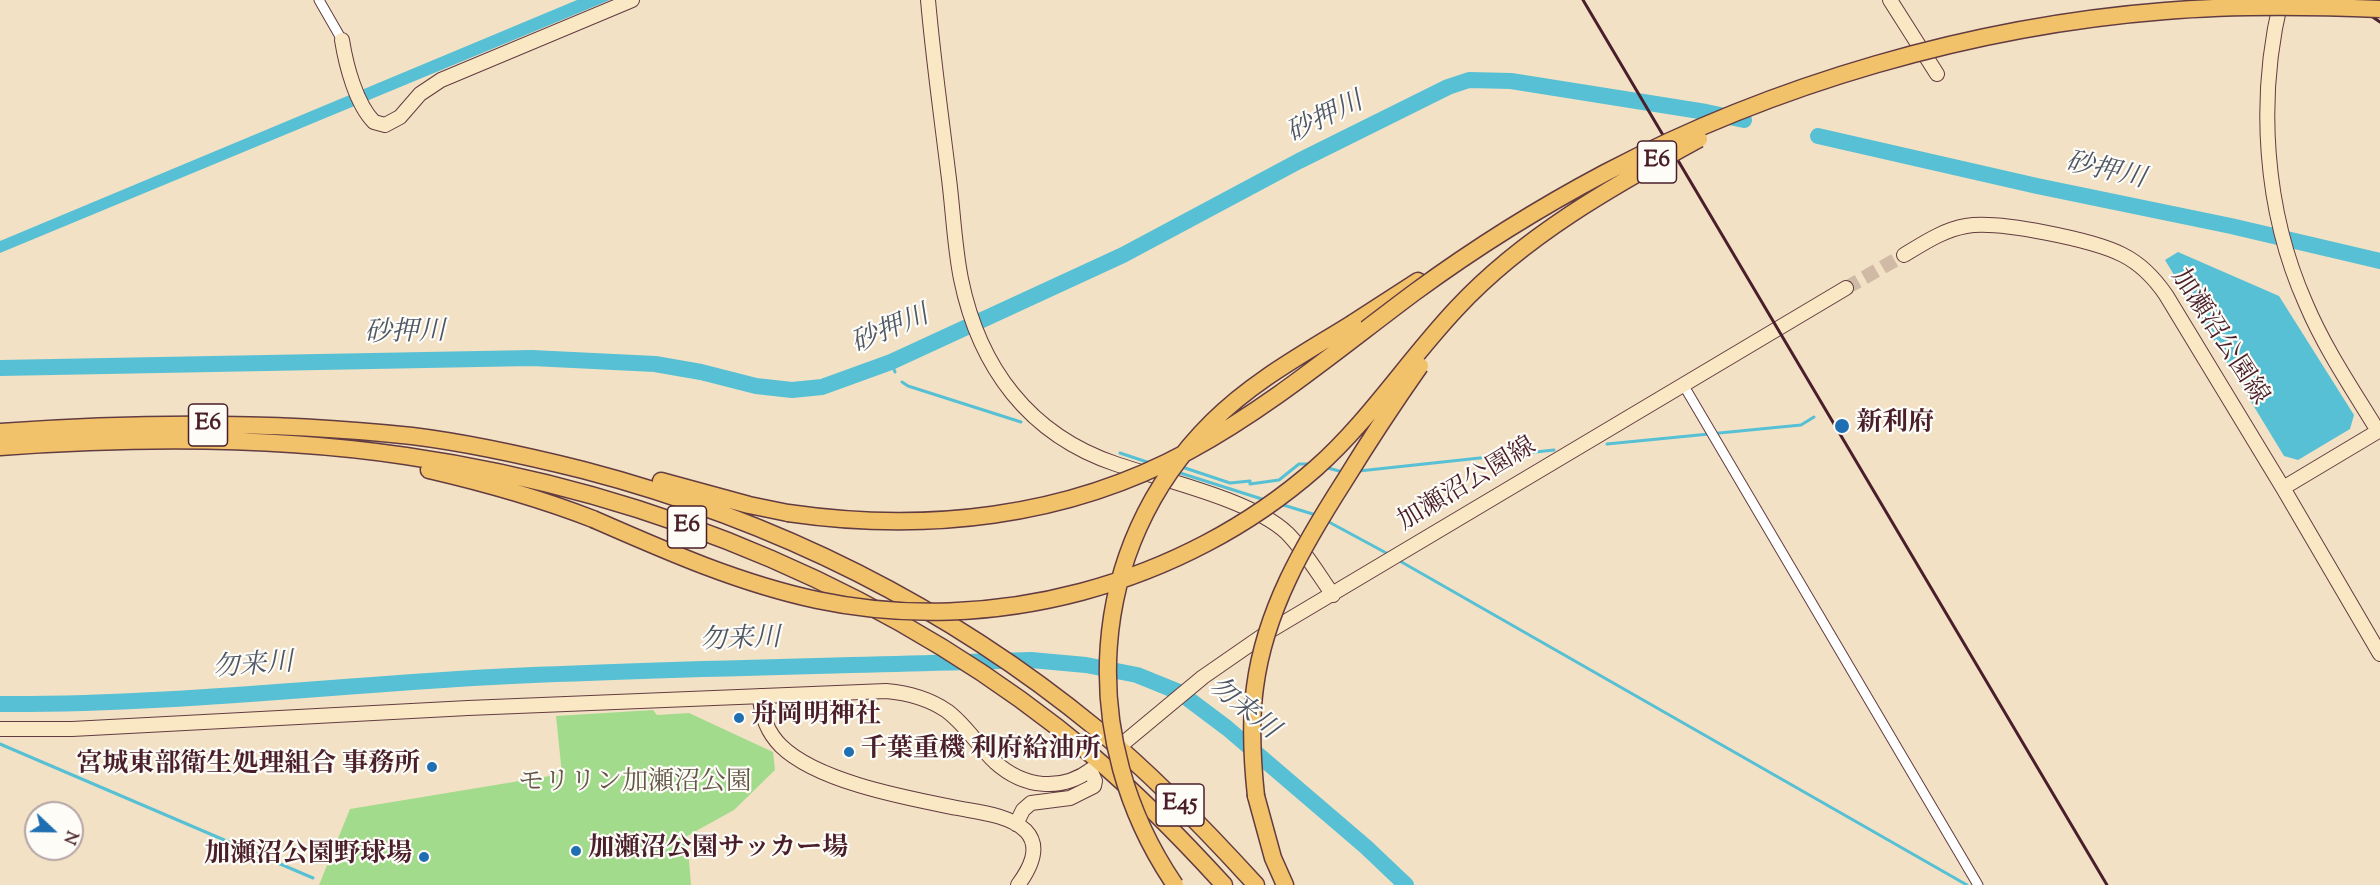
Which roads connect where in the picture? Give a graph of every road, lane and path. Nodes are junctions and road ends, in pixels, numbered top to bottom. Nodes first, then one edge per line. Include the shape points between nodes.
1 (319, 0) edge
2 (632, 0) edge
3 (928, 0) edge
4 (1890, 0) edge
5 (2281, 0) edge
6 (2380, 9) edge
7 (342, 40) joint
8 (1937, 74) dead end
9 (1811, 86) junction
10 (1561, 197) junction
11 (1904, 255) tunnel mouth
12 (1515, 256) junction
13 (1846, 288) tunnel mouth
14 (1683, 386) junction
15 (2379, 430) edge
16 (0, 432) edge
17 (415, 436) junction
18 (227, 441) junction
19 (0, 447) edge
20 (2283, 488) junction
21 (1333, 595) junction
22 (2380, 654) edge
23 (760, 696) junction
24 (0, 729) edge
25 (1098, 730) joint
26 (1126, 741) dead end
27 (1092, 765) junction
28 (1016, 824) junction
29 (1018, 885) edge
30 (1175, 885) edge
31 (1224, 885) edge
32 (1256, 885) edge
33 (1285, 885) edge
34 (1978, 885) edge

1 - 7 street
2 - 7 street via 441,80 386,125 374,122 365,109 345,64
3 - 21 street via 963,283 978,338 997,374 1018,401 1071,444 1112,463 1241,505 1269,519 1310,560
4 - 8 street
5 - 15 street via 2268,81 2267,129 2276,206 2288,256 2306,304 2321,336
6 - 9 highway, E6, bridge via 2262,6 2084,20 1946,47
9 - 10 highway, E6, bridge via 1708,124
9 - 12 highway, E6, bridge via 1662,160 1581,208
10 - 17 highway, bridge via 1458,261 1285,390 1220,433 1136,476 1039,508 954,520 826,519 749,505 563,457
10 - 30 highway, bridge via 1466,251 1253,387 1194,441 1162,484 1130,548 1117,591 1108,661 1109,709 1116,756 1129,799 1149,844
11 - 20 street, 加瀬沼公園線 via 1944,232 1986,224 2103,247 2133,260 2156,280 2166,295
12 - 18 highway, bridge via 1458,307 1340,445 1256,515 1145,572 1013,606 917,611 819,600 722,573 572,511 507,489 369,458
12 - 33 highway, bridge via 1458,316 1404,390 1329,505 1286,583 1262,650 1251,734 1256,796 1273,858
13 - 14 street, 加瀬沼公園線
14 - 21 street, 加瀬沼公園線
14 - 34 street
15 - 20 street
16 - 17 highway, E6 via 117,425 218,425 291,426
17 - 25 highway, E6, bridge via 599,474 690,501 780,536 869,578 954,626 1030,677
18 - 19 highway, E6
18 - 27 highway, E6, bridge via 356,449 460,465 558,486 694,529 797,571 893,619 982,673
20 - 22 street, 加瀬沼公園線
21 - 26 street, 加瀬沼公園線 via 1268,632 1195,683
23 - 24 street via 84,729
23 - 27 street via 909,693 945,710 994,760 1023,780 1058,784 1077,778
23 - 28 street via 769,730 780,745 817,768 876,790 984,813
25 - 32 highway, E45 via 1150,775
27 - 28 street via 1094,786 1070,798 1031,803
27 - 31 highway, E45 via 1138,796
28 - 29 street via 1031,838 1033,848 1030,868

